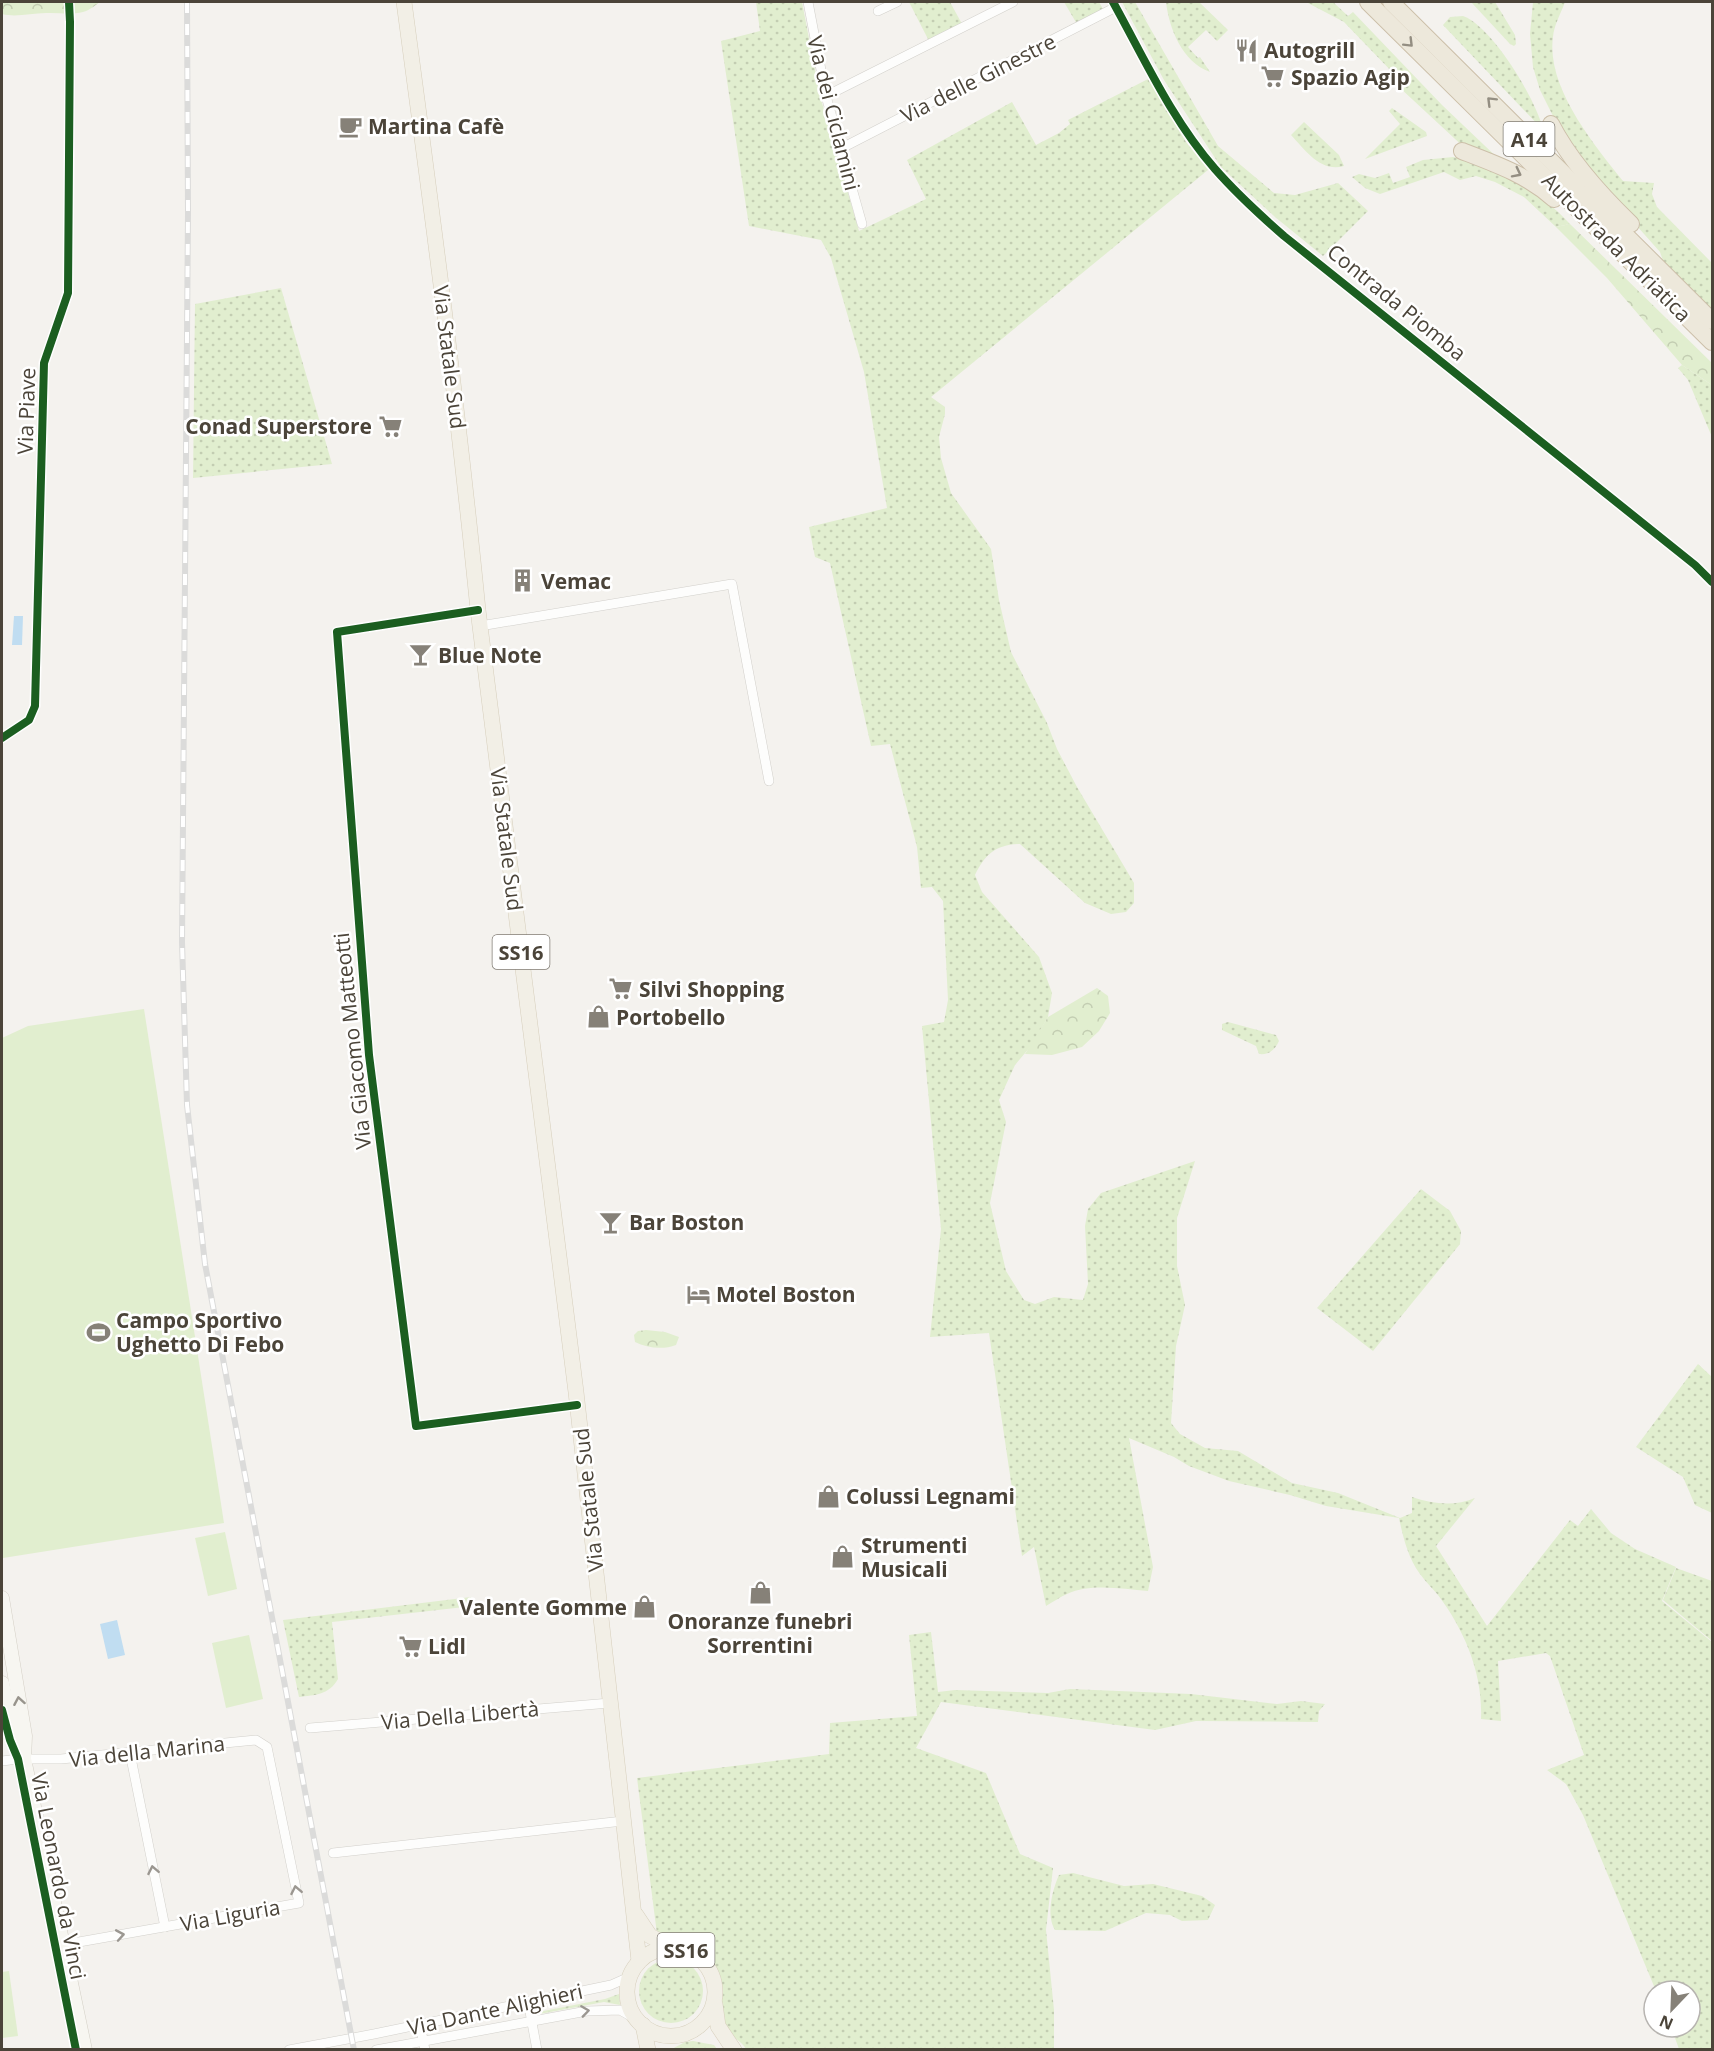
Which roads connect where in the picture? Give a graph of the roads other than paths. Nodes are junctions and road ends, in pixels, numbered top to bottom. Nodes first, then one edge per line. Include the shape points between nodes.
1 (69, 2) edge
2 (404, 2) edge
3 (808, 2) edge
4 (897, 2) edge
5 (1013, 2) edge
6 (1368, 2) edge
7 (1391, 2) edge
8 (1114, 4) edge
9 (878, 11) dead end
10 (826, 96) junction
11 (1551, 124) dead end
12 (840, 149) junction
13 (1462, 151) dead end
14 (862, 224) dead end
15 (1621, 251) junction
16 (1667, 275) junction
17 (1713, 321) edge
18 (1713, 342) edge
19 (1713, 582) edge
20 (478, 610) junction
21 (480, 626) junction
22 (2, 738) edge
23 (769, 781) dead end
24 (577, 1405) junction
25 (2, 1598) edge
26 (2, 1683) edge
27 (610, 1703) junction
28 (310, 1728) dead end
29 (256, 1740) joint
30 (130, 1753) junction
31 (24, 1759) junction
32 (2, 1761) edge
33 (622, 1821) junction
34 (333, 1853) dead end
35 (633, 1903) junction
36 (165, 1927) junction
37 (62, 1945) junction
38 (670, 1947) junction
39 (639, 1961) junction
40 (629, 1977) junction
41 (528, 2001) junction
42 (715, 2001) junction
43 (531, 2021) junction
44 (640, 2022) junction
45 (420, 2024) junction
46 (691, 2031) junction
47 (671, 2036) junction
48 (424, 2046) edge
49 (85, 2049) edge
50 (289, 2049) edge
51 (376, 2049) edge
52 (537, 2049) edge
53 (648, 2049) edge
54 (663, 2049) edge
55 (733, 2049) edge

1 - 22 street, Via Piave via 68,293 44,363 35,706 29,720
2 - 20 main road, Via Statale Sud / SS16
3 - 10 street, Via dei Ciclamini
4 - 9 street
5 - 10 street
6 -> 15 highway, Autostrada Adriatica / A14
16 -> 7 highway, Autostrada Adriatica / A14
8 - 12 street, Via delle Ginestre
8 - 19 street, Contrada Piomba via 1188,133 1249,205
10 - 12 street, Via dei Ciclamini
11 - 16 highway via 1596,186 1659,253
12 - 14 street, Via dei Ciclamini
13 -> 15 highway via 1535,183 1606,249
15 - 18 highway, Autostrada Adriatica / A14
16 - 17 highway, Autostrada Adriatica / A14
20 - 21 main road, Via Statale Sud / SS16
20 - 24 street, Via Giacomo Matteotti via 337,632 369,1055 416,1426
21 - 23 street via 732,584
21 - 24 main road, Via Statale Sud / SS16
24 - 27 main road, Via Statale Sud / SS16
31 -> 25 street, Via Leonardo da Vinci via 25,1736
26 - 31 street, Via Leonardo da Vinci via 14,1737
27 - 28 street, Via Della Libertà
27 - 33 main road, Via Statale Sud / SS16
29 - 30 street, Via della Marina
36 -> 29 street, Via Liguria via 298,1903 267,1747
30 - 31 street, Via della Marina
36 -> 30 street
31 - 32 street, Via della Marina
31 - 37 street, Via Leonardo da Vinci
33 - 34 street
33 - 35 main road, Via Statale Sud / SS16
35 - 38 main road, Via Statale Sud / SS16 via 645,1930
35 - 39 main road, Via Statale Sud / SS16
37 -> 36 street, Via Liguria
37 - 49 street, Via Leonardo da Vinci
38 - 39 main road, SS16
38 - 42 main road, SS16 via 690,1952 706,1964 716,1988
39 - 40 main road, SS16
40 - 41 street, Via Dante Alighieri via 611,1985
40 - 44 main road, SS16 via 628,1999
41 - 43 street
41 - 45 street, Via Dante Alighieri
42 - 46 main road via 706,2019
42 - 55 main road via 718,2026
43 -> 44 street, Via Dante Alighieri via 609,2009 620,2010
43 - 48 street, Via Dante Alighieri
43 - 52 street
44 - 47 main road via 656,2033
44 - 53 main road, SS16
45 - 48 street
45 - 50 street, Via Dante Alighieri
46 - 47 main road
46 - 55 main road via 714,2037
47 - 54 main road
48 - 51 street, Via Dante Alighieri

